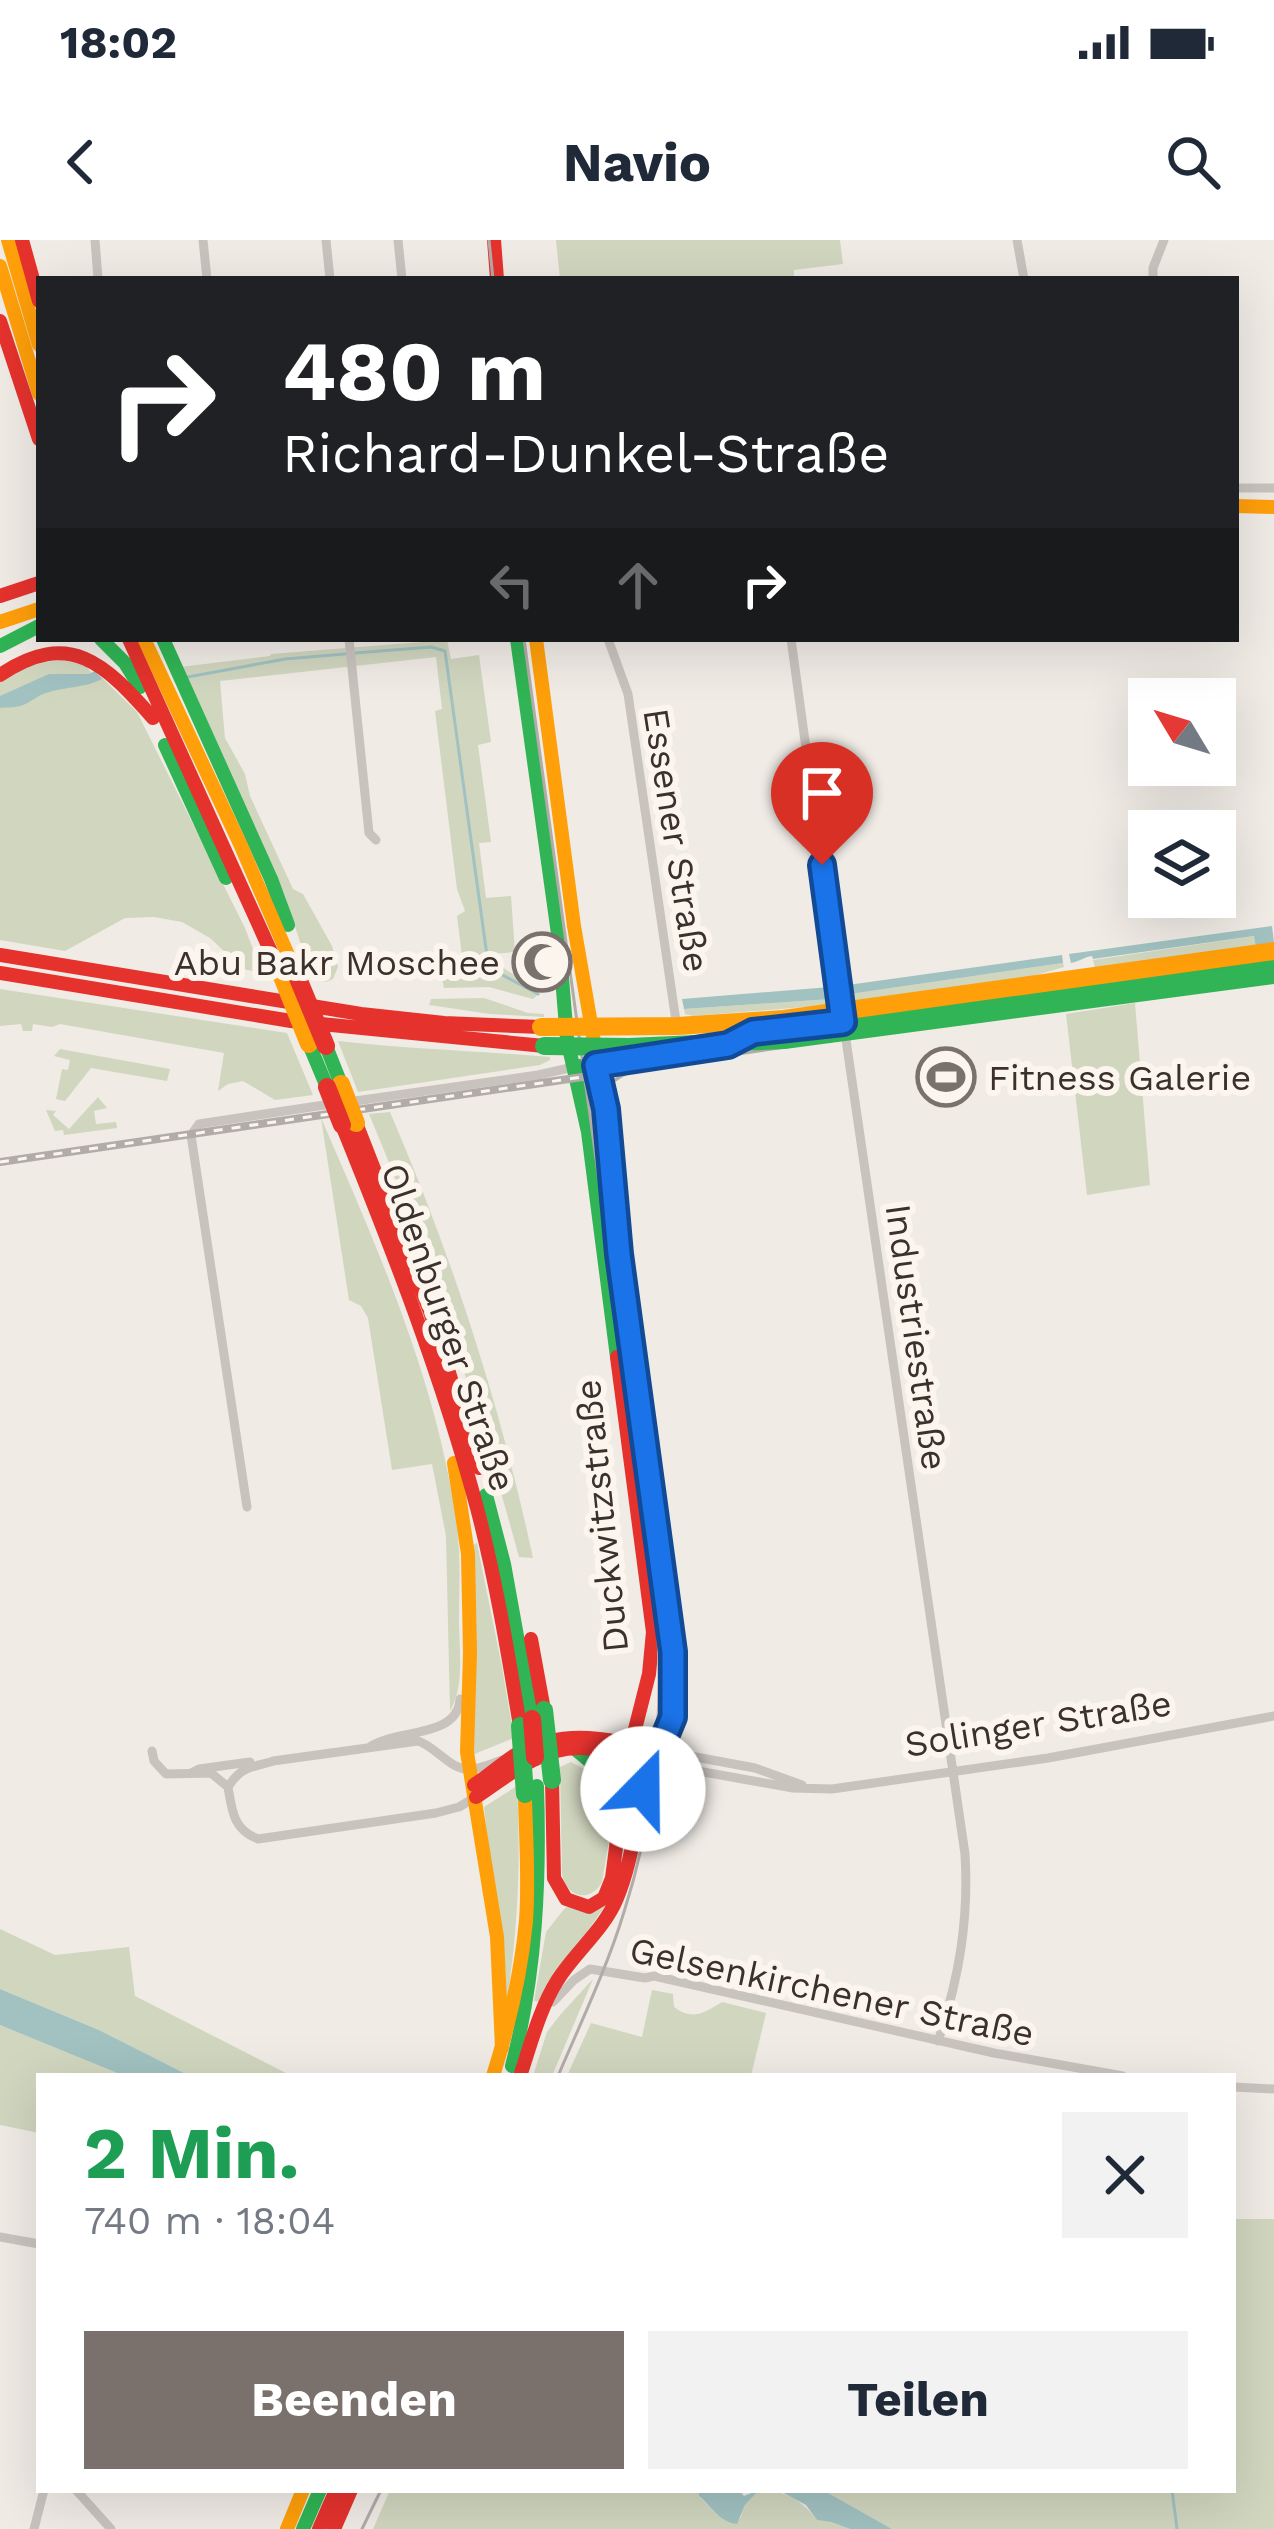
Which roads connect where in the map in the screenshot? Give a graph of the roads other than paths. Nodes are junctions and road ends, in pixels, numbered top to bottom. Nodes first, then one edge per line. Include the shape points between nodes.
1 (94, 240) edge
2 (203, 240) edge
3 (326, 240) edge
4 (398, 240) edge
5 (489, 240) edge
6 (1017, 240) edge
7 (1164, 240) edge
8 (10, 250) edge
9 (98, 276) edge
10 (207, 276) edge
11 (330, 276) edge
12 (401, 276) edge
13 (493, 276) edge
14 (1023, 276) edge
15 (1153, 276) edge
16 (36, 296) edge
17 (0, 321) edge
18 (36, 336) edge
19 (36, 379) edge
20 (36, 430) edge
21 (1239, 488) edge
22 (1274, 488) edge
23 (1239, 506) edge
24 (1274, 507) edge
25 (36, 588) edge
26 (0, 601) edge
27 (36, 610) edge
28 (0, 622) edge
29 (36, 630) edge
30 (3, 642) edge
31 (104, 642) edge
32 (130, 642) edge
33 (145, 642) edge
34 (164, 642) edge
35 (350, 642) edge
36 (517, 642) edge
37 (536, 642) edge
38 (609, 642) edge
39 (791, 642) edge
40 (0, 675) edge
41 (159, 702) junction
42 (376, 840) dead end
43 (279, 950) junction
44 (1274, 951) edge
45 (0, 955) edge
46 (1274, 963) edge
47 (1274, 975) edge
48 (0, 977) edge
49 (843, 1022) junction
50 (543, 1036) junction
51 (678, 1052) junction
52 (596, 1065) junction
53 (574, 1067) junction
54 (349, 1124) junction
55 (456, 1435) junction
56 (247, 1507) dead end
57 (470, 1653) junction
58 (1274, 1716) edge
59 (532, 1718) junction
60 (369, 1748) junction
61 (574, 1748) junction
62 (630, 1750) junction
63 (152, 1751) dead end
64 (656, 1756) junction
65 (274, 1761) junction
66 (953, 1771) junction
67 (190, 1773) junction
68 (474, 1784) junction
69 (538, 1786) junction
70 (228, 1787) junction
71 (436, 1813) junction
72 (619, 1813) junction
73 (482, 1832) junction
74 (544, 2007) junction
75 (938, 2041) junction
76 (502, 2048) junction
77 (494, 2073) edge
78 (509, 2073) edge
79 (521, 2073) edge
80 (1102, 2073) edge
81 (1236, 2087) edge
82 (1274, 2089) edge
83 (0, 2237) edge
84 (36, 2243) edge
85 (43, 2493) edge
86 (79, 2493) edge
87 (303, 2493) edge
88 (319, 2493) edge
89 (334, 2493) edge
90 (349, 2493) edge
91 (34, 2529) edge
92 (111, 2529) edge
93 (286, 2529) edge
94 (303, 2529) edge
95 (319, 2529) edge
96 (334, 2529) edge

1 - 9 street
2 - 10 street
3 - 11 street
4 - 12 street
5 - 13 main road
6 - 14 street
7 - 15 street
8 - 16 main road
8 - 18 main road
8 - 19 main road
17 - 20 main road
21 - 22 street
23 - 24 main road
25 - 26 main road
27 - 28 main road
29 - 30 main road
31 - 41 main road
32 - 41 main road, Oldenburger Straße
33 - 41 main road, Oldenburger Straße
34 - 43 main road via 271,879 289,928
35 - 42 street via 369,833
36 - 53 main road, Duckwitzstraße
37 - 52 main road, Duckwitzstraße
38 - 51 street, Essener Straße via 628,694
39 - 49 street, Industriestraße
40 - 41 main road via 36,655 75,654
41 - 43 main road, Oldenburger Straße
43 - 54 main road, Oldenburger Straße, bridge
44 - 50 main road, bridge via 784,1019
45 - 50 main road
46 - 49 main road
47 - 50 main road, bridge via 784,1040 629,1047
48 - 50 main road via 401,1036
49 - 51 main road via 722,1035
49 - 66 street, Industriestraße
51 - 52 main road
52 - 53 main road
52 - 64 main road, Duckwitzstraße via 670,1621 673,1717
53 - 56 street via 194,1129
53 - 62 main road, Duckwitzstraße via 653,1632
54 - 55 main road, Oldenburger Straße
54 - 59 main road, Oldenburger Straße via 430,1312 495,1527 512,1557 525,1610
55 - 57 main road
55 - 59 main road, Oldenburger Straße
57 - 60 street via 460,1709 444,1726
57 - 68 main road via 467,1752
58 - 66 street, Solinger Straße
59 - 69 main road, bridge
59 - 69 main road, Oldenburger Straße, bridge
60 - 65 street
60 - 68 street via 427,1744
61 - 62 main road
61 - 68 main road
61 - 72 main road via 597,1767
62 - 64 main road, Solinger Straße
62 - 68 main road via 580,1735 550,1739
62 - 72 main road, Duckwitzstraße
63 - 67 street via 166,1774
64 - 66 street, Solinger Straße via 812,1789
64 - 74 main road, Duckwitzstraße via 615,1903
65 - 67 street
65 - 70 street via 245,1768
66 - 75 street, Industriestraße via 965,1923
67 - 70 street via 211,1773
68 - 71 street via 459,1807
68 - 73 main road
69 - 72 main road, Duckwitzstraße via 554,1878 569,1903 589,1907 604,1898
69 - 76 main road, Oldenburger Straße via 518,1978
69 - 78 main road, Oldenburger Straße via 537,1935
70 - 71 street via 238,1827 258,1839
71 - 73 street via 464,1818
73 - 76 main road
74 - 75 street, Gelsenkirchener Straße via 590,1969 654,1976
74 - 79 main road, Duckwitzstraße
75 - 80 street, Gelsenkirchener Straße
76 - 77 main road, Oldenburger Straße
81 - 82 street
83 - 84 street
85 - 91 street
86 - 92 street
87 - 93 main road
88 - 94 main road
89 - 95 main road
90 - 96 main road

